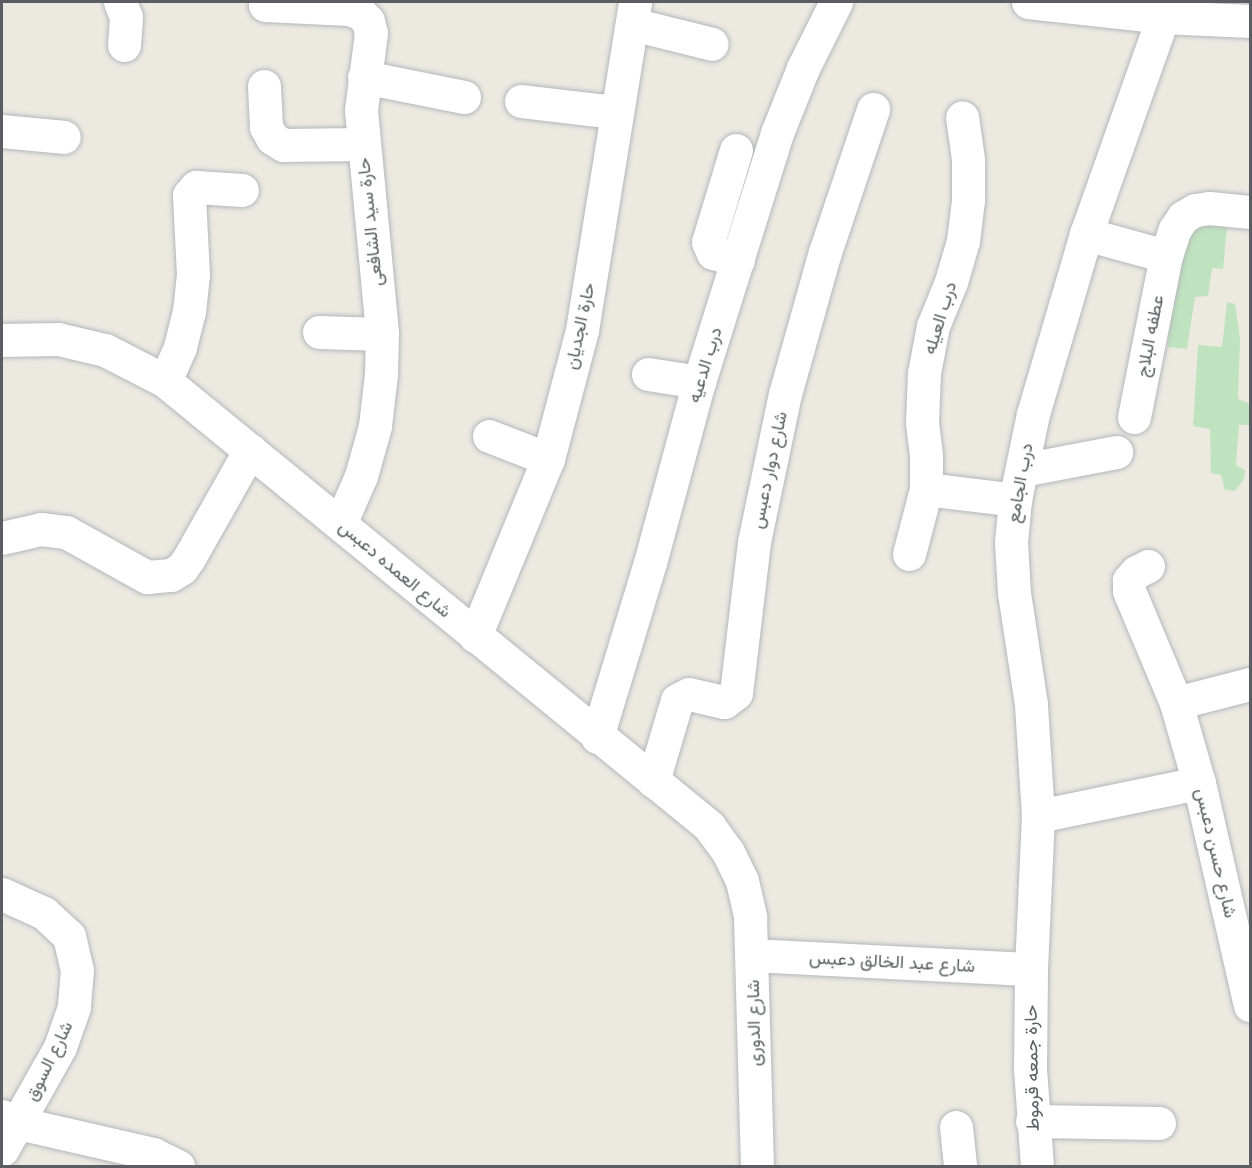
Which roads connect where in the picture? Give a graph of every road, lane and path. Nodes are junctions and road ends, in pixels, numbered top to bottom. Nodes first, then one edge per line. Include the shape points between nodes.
1 (120, 2) edge
2 (837, 2) edge
3 (1028, 2) edge
4 (264, 5) dead end
5 (633, 13) edge
6 (1163, 16) junction
7 (1251, 21) edge
8 (712, 44) dead end
9 (124, 45) dead end
10 (364, 77) junction
11 (264, 86) dead end
12 (464, 97) dead end
13 (521, 101) dead end
14 (873, 109) dead end
15 (615, 112) junction
16 (962, 117) dead end
17 (2, 131) edge
18 (64, 137) dead end
19 (362, 144) junction
20 (736, 150) dead end
21 (242, 190) dead end
22 (1251, 213) edge
23 (1086, 234) junction
24 (1166, 256) junction
25 (738, 260) junction
26 (319, 332) dead end
27 (382, 334) junction
28 (2, 340) edge
29 (648, 374) dead end
30 (165, 381) junction
31 (699, 382) junction
32 (1134, 417) dead end
33 (489, 436) dead end
34 (250, 450) junction
35 (1116, 452) dead end
36 (548, 459) junction
37 (1018, 485) junction
38 (926, 489) junction
39 (340, 524) junction
40 (2, 538) edge
41 (909, 554) dead end
42 (1148, 566) dead end
43 (475, 636) junction
44 (1250, 685) edge
45 (1176, 703) junction
46 (597, 737) junction
47 (653, 781) junction
48 (1199, 783) junction
49 (1038, 816) junction
50 (742, 881) joint
51 (2, 894) edge
52 (753, 955) junction
53 (1031, 969) junction
54 (1251, 1005) edge
55 (1032, 1120) junction
56 (1160, 1123) dead end
57 (956, 1127) dead end
58 (7, 1129) edge
59 (178, 1167) edge
60 (757, 1167) edge
61 (960, 1167) edge
62 (1036, 1167) edge

1 - 9 street via 126,17
2 - 25 street, درب الدعيه via 803,68 777,132
3 - 6 street
4 - 10 street, حارة سيد الشافعى via 349,9 360,13 368,21 371,33
5 - 8 street
5 - 15 street, حارة الجديان
6 - 7 street
6 - 23 street, درب الجامع
10 - 12 street
10 - 19 street, حارة سيد الشافعى
11 - 19 street via 266,127 282,145
13 - 15 street
14 - 47 street, شارع دوار دعبس via 825,252 785,394 754,542 736,693 724,702 689,694 677,700
15 - 36 street, حارة الجديان via 582,330
16 - 38 street, درب العيله via 968,200 963,241 933,326 924,373
17 - 18 street
19 - 27 street, حارة سيد الشافعى
20 - 25 street via 708,242 713,253
21 - 30 street via 196,187 189,195 189,312
22 - 24 street, عطفه البلاج via 1195,210 1175,229
23 - 24 street
23 - 37 street, درب الجامع via 1033,414
24 - 32 street, عطفه البلاج
25 - 31 street, درب الدعيه
26 - 27 street
27 - 39 street, حارة سيد الشافعى via 375,426 361,476
28 - 30 street, شارع العمده دعبس via 58,339 105,350
29 - 31 street
30 - 34 street, شارع العمده دعبس
31 - 46 street, درب الدعيه
33 - 36 street
34 - 39 street, شارع العمده دعبس
34 - 40 street via 189,558 171,574 147,577 66,532 40,530
35 - 37 street
36 - 43 street, حارة الجديان
37 - 38 street
37 - 49 street, درب الجامع via 1011,542 1014,594 1031,704
38 - 41 street, درب العيله
39 - 43 street, شارع العمده دعبس
42 - 45 street, شارع حسن دعبس via 1136,572 1129,591
43 - 46 street, شارع العمده دعبس
44 - 45 street
45 - 48 street, شارع حسن دعبس
46 - 47 street, شارع العمده دعبس
47 - 50 street, شارع العمده دعبس via 709,826
48 - 49 street
48 - 54 street, شارع حسن دعبس
49 - 53 street, درب الجامع
50 - 52 street, شارع الدورى
51 - 58 street, شارع السوق via 44,913 69,936 77,970 74,1007 60,1047
52 - 53 street, شارع عبد الخالق دعبس
52 - 60 street, شارع الدورى
53 - 55 street, حارة جمعه قرموط
55 - 56 street
55 - 62 street, حارة جمعه قرموط
57 - 61 street
58 - 59 street via 153,1154

